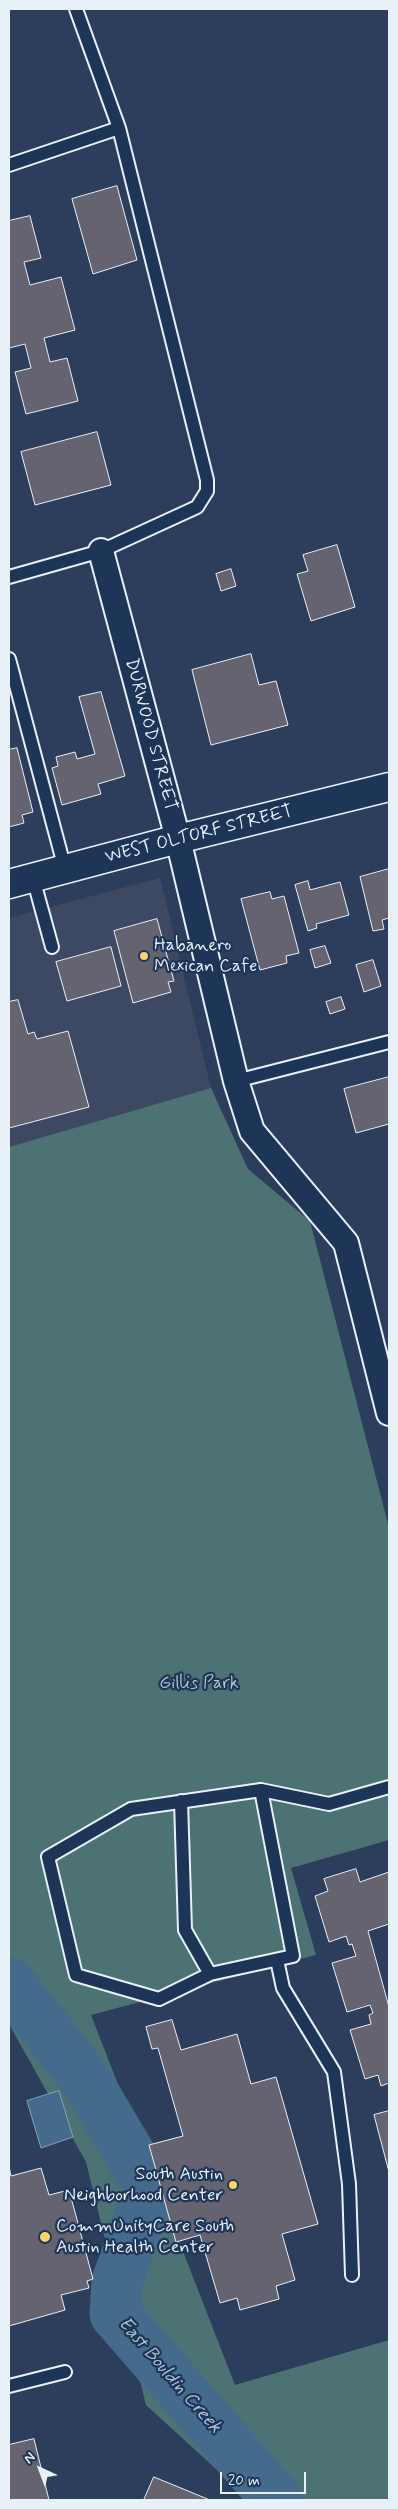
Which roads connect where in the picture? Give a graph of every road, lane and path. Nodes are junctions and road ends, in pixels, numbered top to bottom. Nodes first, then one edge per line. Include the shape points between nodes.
1 (76, 9) edge
2 (119, 128) junction
3 (9, 166) edge
4 (101, 551) junction
5 (9, 577) edge
6 (9, 659) edge
7 (389, 787) edge
8 (178, 839) junction
9 (65, 869) junction
10 (21, 881) edge
11 (52, 947) dead end
12 (389, 1042) edge
13 (236, 1081) junction
14 (389, 1413) edge
15 (389, 1787) edge
16 (262, 1790) junction
17 (181, 1802) junction
18 (277, 1960) junction
19 (210, 1974) junction
20 (352, 2274) dead end
21 (65, 2372) dead end
22 (9, 2386) edge

1 - 2 lane
2 - 3 lane
2 - 4 lane via 207,490 197,507
4 - 5 lane
4 - 8 street, DURWOOD STREET
6 - 9 lane
7 - 8 main road, WEST OLTORF STREET
8 - 9 main road, WEST OLTORF STREET
8 - 13 street, DURWOOD STREET
9 - 10 main road, WEST OLTORF STREET
10 - 11 lane
12 - 13 lane
13 - 14 street, DURWOOD STREET via 252,1131 346,1243
15 - 16 lane via 328,1804
16 - 17 lane
16 - 18 lane via 293,1956
17 - 19 lane via 185,1930
17 - 19 lane via 131,1809 48,1857 76,1976 159,1999
18 - 19 lane
18 - 20 lane via 283,1988 334,2072 349,2184
21 - 22 lane

